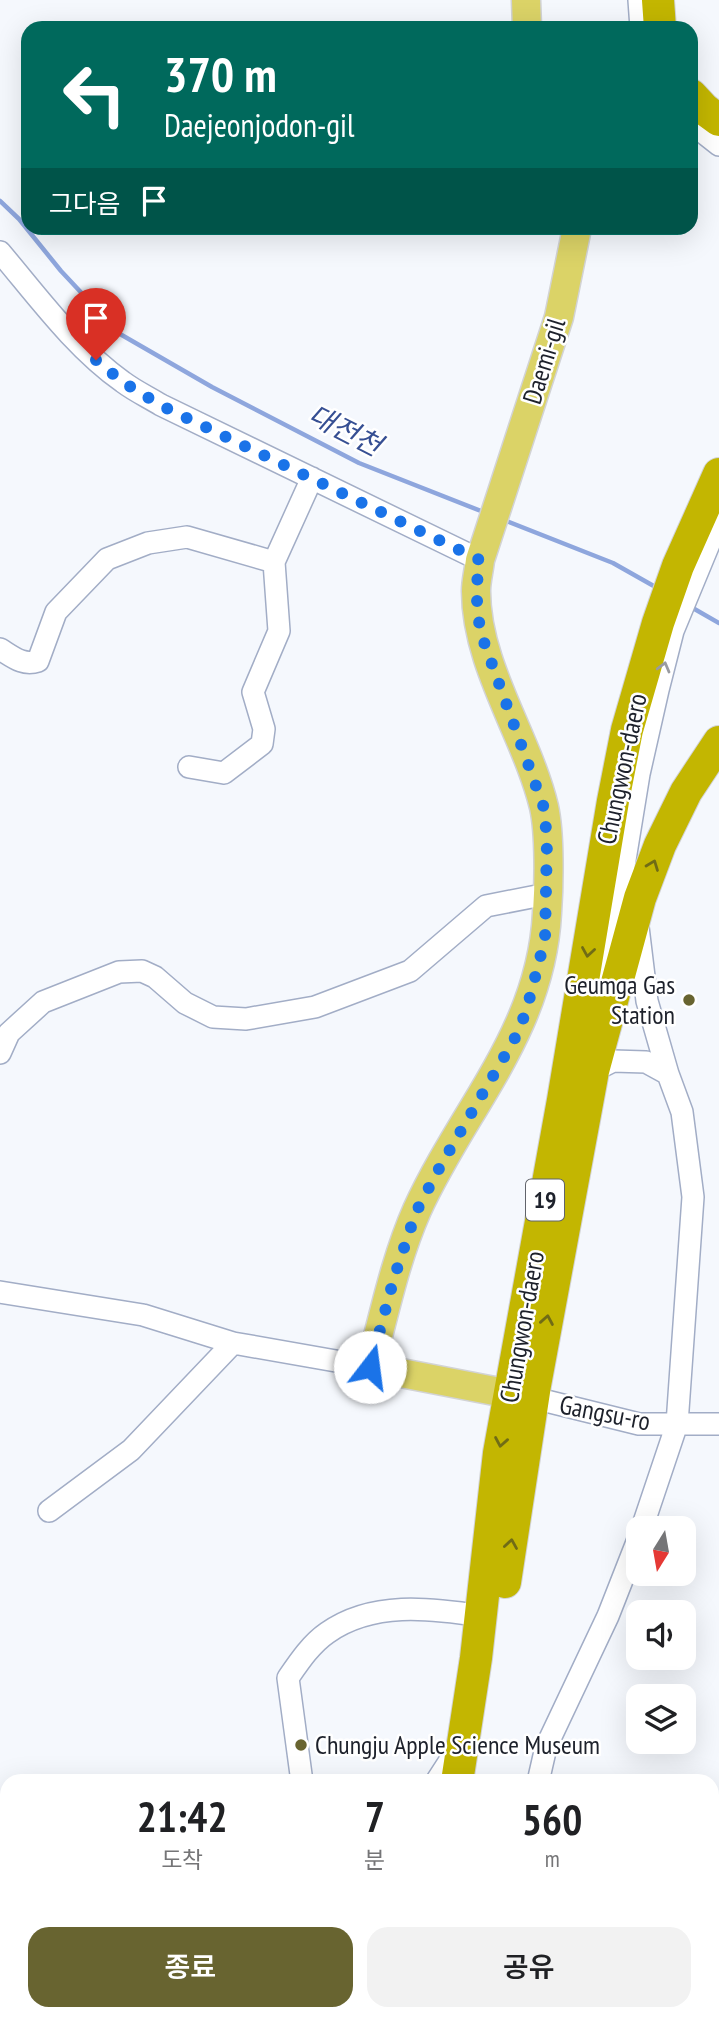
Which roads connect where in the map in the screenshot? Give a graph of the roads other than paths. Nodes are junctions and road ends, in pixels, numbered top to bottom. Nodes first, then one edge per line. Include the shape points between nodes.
1 (526, 0) edge
2 (639, 0) edge
3 (658, 0) edge
4 (527, 21) edge
5 (640, 21) edge
6 (660, 21) edge
7 (698, 103) edge
8 (719, 120) edge
9 (698, 128) edge
10 (719, 145) edge
11 (576, 235) edge
12 (0, 252) edge
13 (719, 474) edge
14 (312, 478) junction
15 (719, 520) edge
16 (483, 553) junction
17 (274, 562) junction
18 (687, 570) junction
19 (666, 627) junction
20 (0, 649) edge
21 (719, 742) edge
22 (189, 766) dead end
23 (547, 894) junction
24 (636, 913) junction
25 (5, 1032) edge
26 (0, 1053) edge
27 (593, 1071) junction
28 (668, 1074) junction
29 (0, 1292) edge
30 (233, 1343) junction
31 (370, 1367) junction
32 (522, 1396) junction
33 (677, 1424) junction
34 (719, 1424) edge
35 (49, 1511) dead end
36 (646, 1516) edge
37 (626, 1570) edge
38 (481, 1616) junction
39 (464, 1740) junction
40 (301, 1774) edge
41 (441, 1774) edge
42 (458, 1774) edge
43 (478, 1774) edge
44 (540, 1774) edge

1 - 4 main road
2 - 5 street
3 - 6 highway
7 - 8 highway
9 - 10 street
11 - 16 main road, Daemi-gil via 559,317
12 - 14 street via 57,319 123,382 160,405
13 - 18 highway, Chungwon-daero / 19
14 - 16 street
14 - 17 street
15 - 18 street, Chungwon-daero
16 - 23 main road via 476,590 480,631 544,808
17 - 20 street via 187,537 148,542 107,559 56,612 38,661 18,661
17 - 22 street via 279,631 253,692 264,729 262,744 224,773
18 - 19 highway, Chungwon-daero / 19
27 -> 19 street via 613,927
19 -> 32 highway, Chungwon-daero / 19 via 627,730 612,801 563,1100
24 -> 21 highway, Chungwon-daero via 660,845 686,792
23 - 25 street via 486,906 410,971 315,1007 246,1019 213,1017 185,1003 155,977 142,971 119,972 43,1002
23 - 31 main road via 545,939 526,1012 416,1212
24 - 27 highway, Chungwon-daero
24 - 28 street via 647,1001
25 - 26 street
27 - 28 street via 613,1061 635,1061
32 -> 27 highway, Chungwon-daero / 19
28 - 33 street via 682,1112 693,1197
29 - 30 street via 142,1315
30 - 31 street
30 - 35 street via 131,1450
31 - 32 main road
32 - 33 street, Gangsu-ro via 639,1424
32 -> 38 highway, Chungwon-daero / 19 via 499,1453
43 -> 32 highway, Chungwon-daero / 19
33 - 34 street, Gangsu-ro
33 - 36 street
37 - 44 street via 546,1748
38 - 39 highway, Chungwon-daero / 19
38 - 40 street via 433,1609 389,1610 328,1633 288,1678
39 - 41 street
39 - 42 highway, Chungwon-daero / 19

